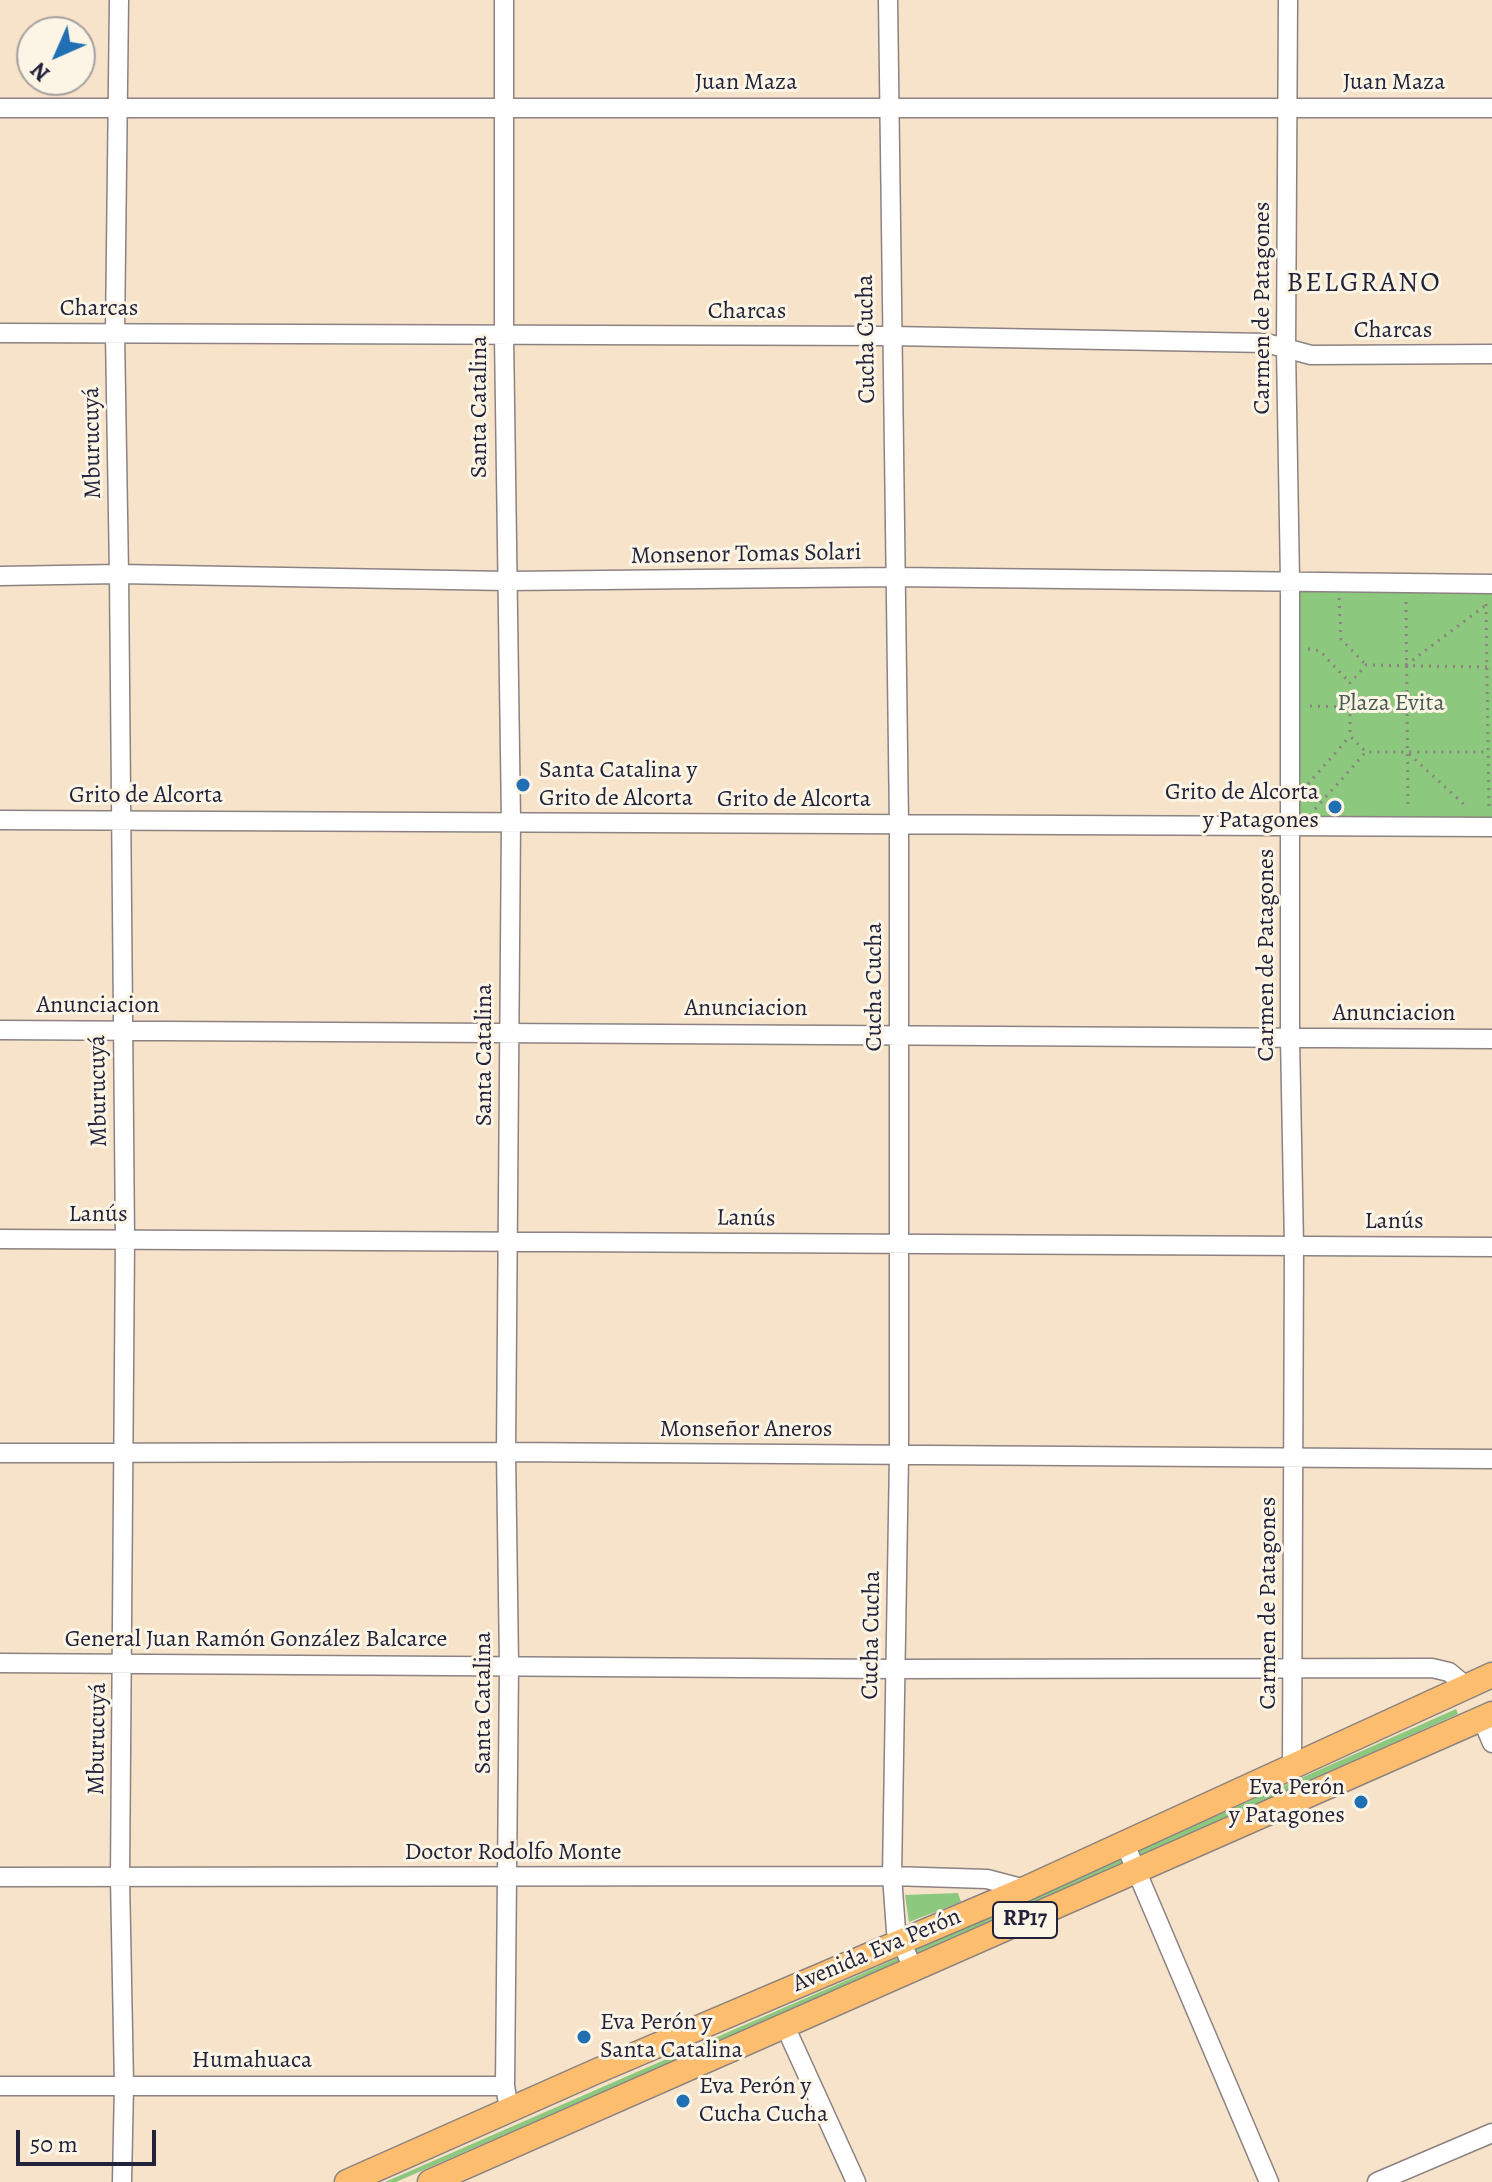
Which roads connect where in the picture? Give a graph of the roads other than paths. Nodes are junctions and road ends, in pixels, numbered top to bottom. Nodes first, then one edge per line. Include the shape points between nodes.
1 (119, 0) edge
2 (504, 0) edge
3 (888, 0) edge
4 (1288, 0) edge
5 (888, 106) junction
6 (1286, 106) junction
7 (119, 107) junction
8 (0, 108) edge
9 (505, 108) junction
10 (1492, 108) edge
11 (0, 333) edge
12 (115, 333) junction
13 (504, 335) junction
14 (891, 336) junction
15 (1286, 349) junction
16 (1492, 354) edge
17 (119, 574) junction
18 (0, 576) edge
19 (895, 577) junction
20 (506, 581) junction
21 (1290, 581) junction
22 (1488, 584) edge
23 (0, 820) edge
24 (121, 820) junction
25 (511, 821) junction
26 (899, 824) junction
27 (1296, 827) junction
28 (1490, 827) edge
29 (0, 1030) edge
30 (122, 1030) junction
31 (508, 1032) junction
32 (899, 1034) junction
33 (1290, 1038) junction
34 (1492, 1039) edge
35 (0, 1239) edge
36 (125, 1240) junction
37 (509, 1240) junction
38 (898, 1245) junction
39 (1294, 1245) junction
40 (1492, 1247) edge
41 (124, 1452) junction
42 (506, 1452) junction
43 (0, 1453) edge
44 (899, 1455) junction
45 (1293, 1458) junction
46 (1492, 1459) edge
47 (123, 1662) junction
48 (0, 1663) edge
49 (509, 1665) junction
50 (896, 1669) junction
51 (1294, 1669) junction
52 (1492, 1675) edge
53 (1466, 1686) junction
54 (1487, 1716) edge
55 (1492, 1743) edge
56 (1292, 1767) junction
57 (1125, 1844) junction
58 (1137, 1870) junction
59 (892, 1876) junction
60 (0, 1877) edge
61 (120, 1878) junction
62 (507, 1878) junction
63 (1025, 1889) junction
64 (901, 1941) junction
65 (914, 1970) junction
66 (785, 2026) junction
67 (124, 2085) junction
68 (0, 2086) edge
69 (507, 2098) junction
70 (1492, 2133) edge
71 (436, 2181) edge
72 (122, 2182) edge
73 (347, 2182) edge
74 (856, 2182) edge
75 (1269, 2182) edge
76 (1377, 2182) edge

1 - 7 street, Mburucuyá
2 - 9 street, Santa Catalina
3 - 5 street, Cucha Cucha
4 - 6 street, Carmen de Patagones
5 - 6 street, Juan Maza
5 - 9 street, Juan Maza
5 - 14 street, Cucha Cucha
6 - 10 street, Juan Maza
6 - 15 street, Carmen de Patagones
7 - 8 street, Juan Maza
7 - 9 street, Juan Maza
7 - 12 street, Mburucuyá
9 - 13 street, Santa Catalina
11 - 12 street, Charcas
12 - 13 street, Charcas
12 - 17 street, Mburucuyá
13 - 14 street, Charcas
13 - 20 street, Santa Catalina
14 - 15 street, Charcas via 1266,343
14 - 19 street, Cucha Cucha
15 - 16 street, Charcas via 1311,355
15 - 21 street, Carmen de Patagones
17 - 18 street, Monsenor Tomas Solari
17 - 20 street, Monsenor Tomas Solari
17 - 24 street, Mburucuyá
19 - 20 street, Monsenor Tomas Solari
19 - 21 street, Monsenor Tomas Solari
19 - 26 street, Cucha Cucha
20 - 25 street, Santa Catalina
21 - 22 street, Monsenor Tomas Solari
21 - 27 street, Carmen de Patagones
23 - 24 street, Grito de Alcorta
24 - 25 street, Grito de Alcorta
24 - 30 street, Mburucuyá
25 - 26 street, Grito de Alcorta
25 - 31 street, Santa Catalina
26 - 27 street, Grito de Alcorta
26 - 32 street, Cucha Cucha
27 - 28 street, Grito de Alcorta
27 - 33 street, Carmen de Patagones
29 - 30 street, Anunciacion
30 - 31 street, Anunciacion
30 - 36 street, Mburucuyá
31 - 32 street, Anunciacion
31 - 37 street, Santa Catalina
32 - 33 street, Anunciacion
32 - 38 street, Cucha Cucha
33 - 34 street, Anunciacion
33 - 39 street, Carmen de Patagones
35 - 36 street, Lanús
36 - 37 street, Lanús
36 - 41 street, Mburucuyá
37 - 38 street, Lanús
37 - 42 street, Santa Catalina
38 - 39 street, Lanús
38 - 44 street, Cucha Cucha
39 - 40 street, Lanús
39 - 45 street, Carmen de Patagones
41 - 42 street, Monseñor Aneros
41 - 43 street, Monseñor Aneros
41 - 47 street, Mburucuyá
42 - 44 street, Monseñor Aneros
42 - 49 street, Santa Catalina
44 - 45 street, Monseñor Aneros
44 - 50 street, Cucha Cucha
45 - 46 street, Monseñor Aneros
45 - 51 street, Carmen de Patagones
47 - 48 street, General Juan Ramón González Balcarce
47 - 49 street, General Juan Ramón González Balcarce
47 - 61 street, Mburucuyá
49 - 50 street, General Juan Ramón González Balcarce
49 - 62 street, Santa Catalina
50 - 51 street, General Juan Ramón González Balcarce
50 - 59 street, Cucha Cucha
51 - 53 street, General Juan Ramón González Balcarce via 1432,1668 1449,1672
51 - 56 street, Carmen de Patagones
52 - 53 main road, Avenida Eva Perón / RP17
53 - 56 main road, Avenida Eva Perón / RP17
54 - 55 street
54 - 58 main road, Avenida Eva Perón / RP17
56 - 57 main road, Avenida Eva Perón / RP17
57 - 58 street
57 - 63 main road, Avenida Eva Perón / RP17
58 - 65 main road, Avenida Eva Perón / RP17
58 - 75 street
59 - 62 street, Doctor Rodolfo Monte
59 - 63 street, Doctor Rodolfo Monte via 987,1879
59 - 64 street, Cucha Cucha
60 - 61 street, Doctor Rodolfo Monte
61 - 62 street, Doctor Rodolfo Monte
61 - 67 street, Mburucuyá
62 - 69 street, Santa Catalina
63 - 64 main road, Avenida Eva Perón / RP17
64 - 65 street, Cucha Cucha
64 - 69 main road, Avenida Eva Perón / RP17
65 - 66 main road, Avenida Eva Perón / RP17
66 - 71 main road, Avenida Eva Perón / RP17
66 - 74 street
67 - 68 street, Humahuaca
67 - 69 street, Humahuaca
67 - 72 street, Mburucuyá
69 - 73 main road, Avenida Eva Perón / RP17
70 - 76 street

